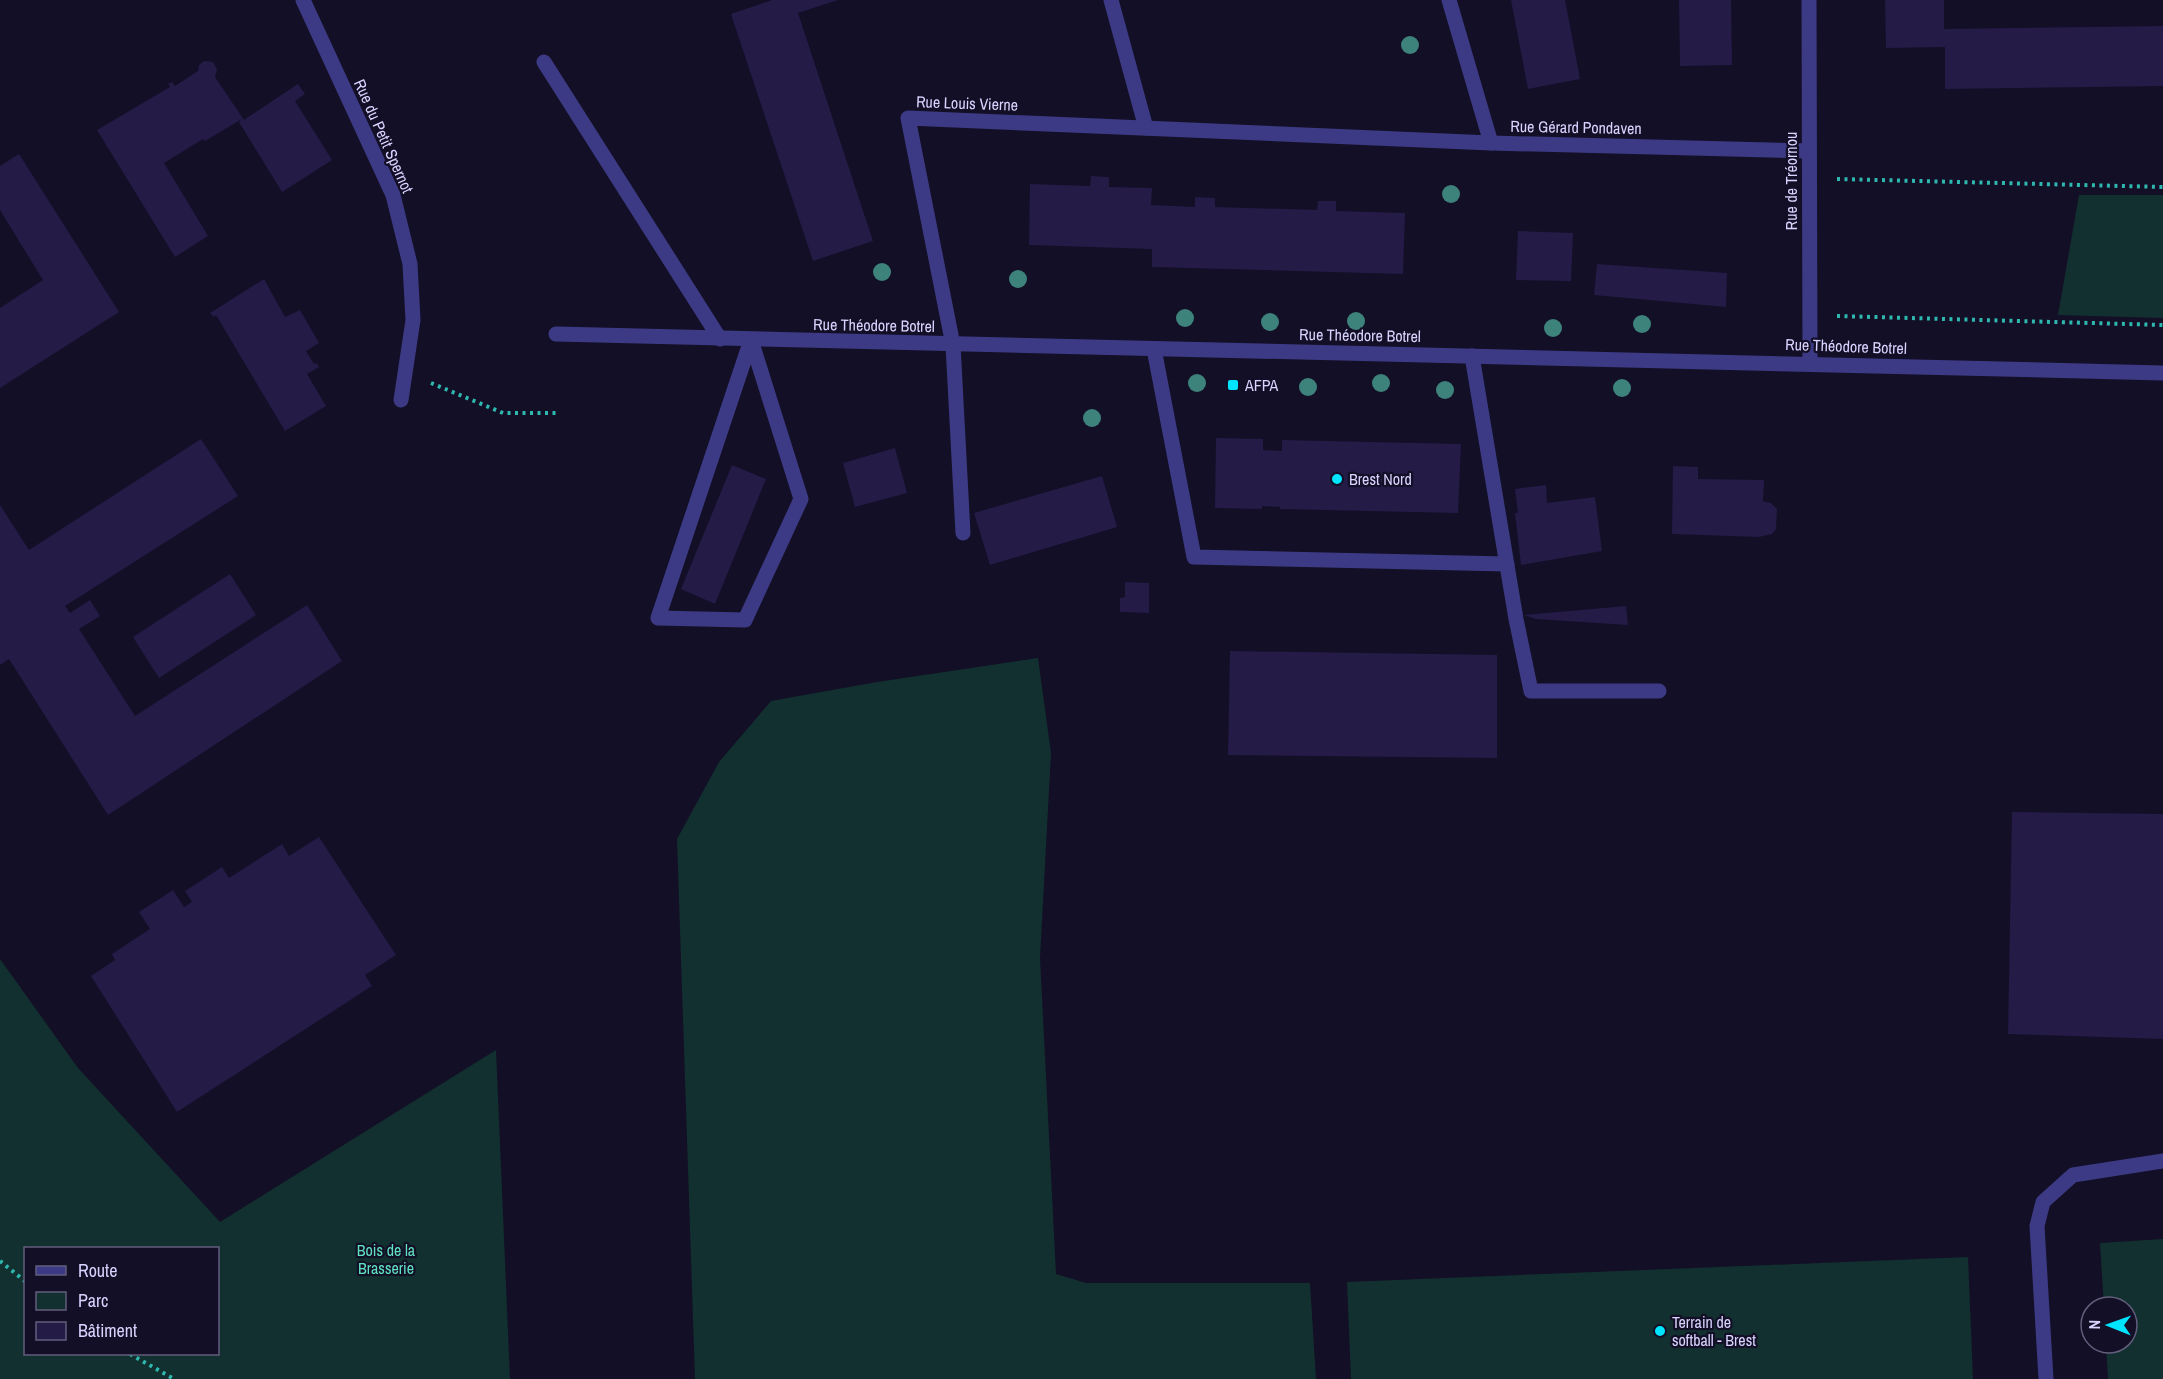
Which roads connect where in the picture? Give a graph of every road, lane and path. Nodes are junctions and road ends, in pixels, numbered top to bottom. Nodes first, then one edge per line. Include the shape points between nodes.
1 (303, 0) edge
2 (1111, 0) edge
3 (1449, 0) edge
4 (1809, 0) edge
5 (544, 62) dead end
6 (1146, 128) junction
7 (1491, 142) junction
8 (1809, 151) junction
9 (1809, 178) junction
10 (2163, 187) edge
11 (1810, 315) junction
12 (2163, 325) edge
13 (556, 334) dead end
14 (720, 339) junction
15 (751, 340) junction
16 (952, 345) junction
17 (1154, 349) junction
18 (1472, 356) junction
19 (1810, 363) junction
20 (405, 372) junction
21 (2163, 373) edge
22 (401, 400) dead end
23 (556, 413) dead end
24 (963, 533) dead end
25 (1507, 564) junction
26 (1659, 691) dead end
27 (2163, 1161) edge
28 (0, 1261) edge
29 (24, 1280) edge
30 (133, 1355) edge
31 (174, 1379) edge
32 (2046, 1379) edge

1 - 20 street, Rue du Petit Spernot via 393,195 411,264 413,320
2 - 6 street
3 - 7 street, Rue Gérard Pondaven
4 - 8 street, Rue de Tréornou
5 - 14 street
6 - 7 street, Rue Louis Vierne
6 - 16 street, Rue Louis Vierne via 908,118
7 - 8 street, Rue Gérard Pondaven
8 - 9 street, Rue de Tréornou
9 - 10 path
9 - 11 street, Rue de Tréornou
11 - 12 path
11 - 19 street, Rue de Tréornou
13 - 14 street, Rue Théodore Botrel
14 - 15 street, Rue Théodore Botrel
15 - 15 street via 801,499 745,620 658,618
15 - 16 street, Rue Théodore Botrel
16 - 17 street, Rue Théodore Botrel
16 - 24 street
17 - 18 street, Rue Théodore Botrel
17 - 25 street via 1194,557
18 - 19 street, Rue Théodore Botrel
18 - 25 street
19 - 21 street, Rue Théodore Botrel
20 - 22 street, Rue du Petit Spernot
20 - 23 path via 503,413
25 - 26 street via 1531,691
27 - 32 street via 2073,1175 2043,1202 2037,1226
28 - 29 path
30 - 31 path

